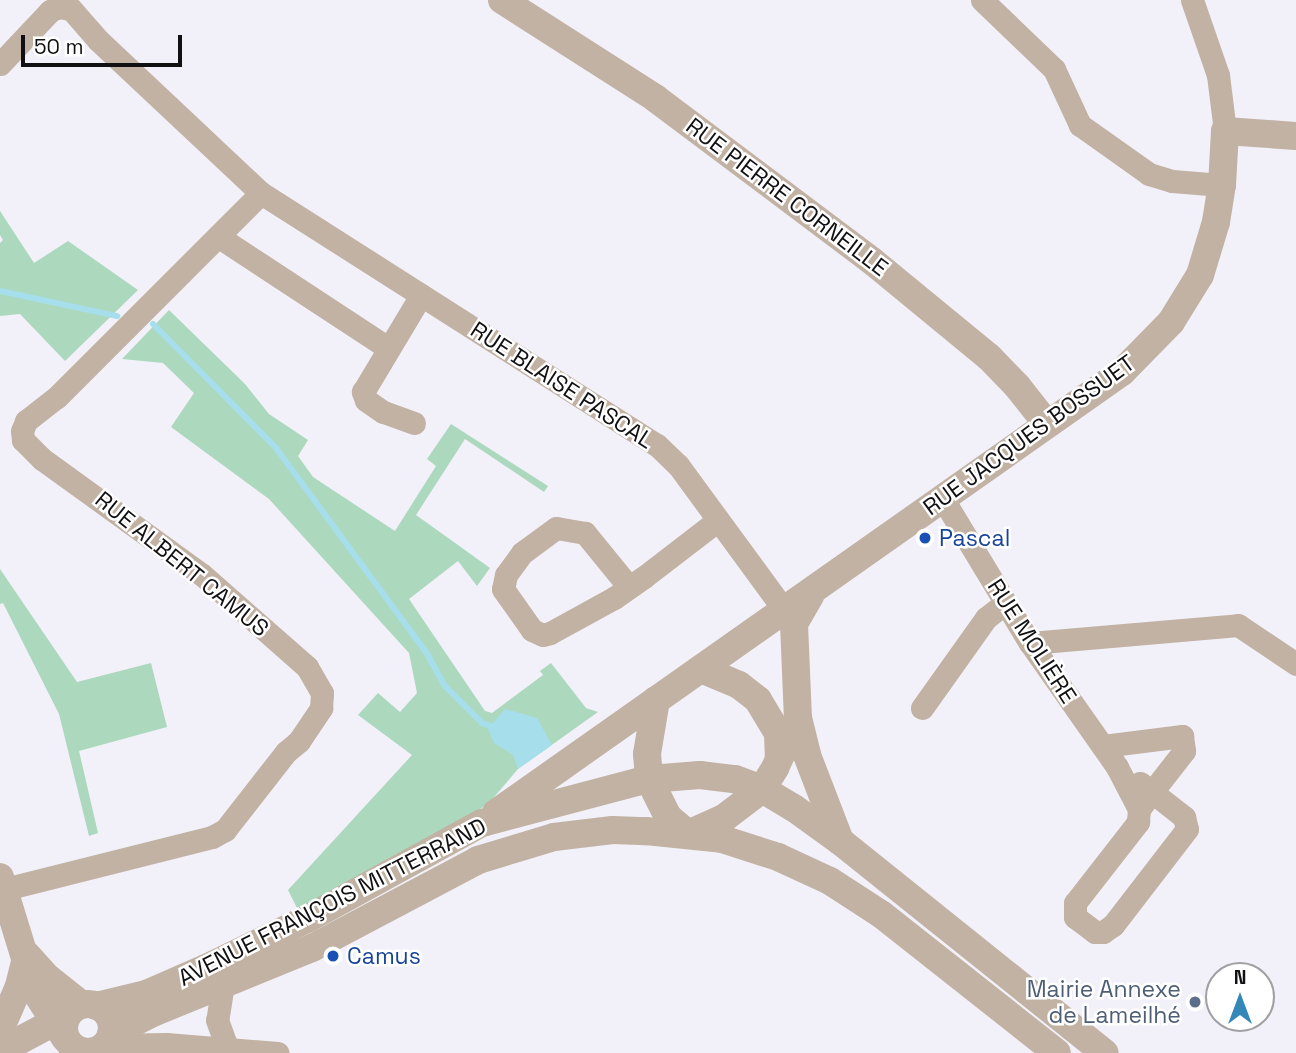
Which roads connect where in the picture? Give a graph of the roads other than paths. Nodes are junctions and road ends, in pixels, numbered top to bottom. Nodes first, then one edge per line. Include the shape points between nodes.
1 (502, 0) edge
2 (982, 0) edge
3 (1192, 0) edge
4 (0, 64) edge
5 (1225, 131) junction
6 (1296, 136) edge
7 (1222, 185) junction
8 (261, 193) junction
9 (219, 237) junction
10 (421, 295) junction
11 (388, 348) junction
12 (414, 423) dead end
13 (1047, 424) junction
14 (943, 499) junction
15 (717, 521) junction
16 (629, 587) junction
17 (1004, 603) junction
18 (790, 617) junction
19 (1030, 643) junction
20 (1296, 664) edge
21 (701, 669) junction
22 (656, 700) junction
23 (922, 708) dead end
24 (789, 737) junction
25 (1102, 746) junction
26 (649, 779) junction
27 (762, 789) junction
28 (1146, 801) junction
29 (482, 823) junction
30 (688, 834) junction
31 (840, 841) junction
32 (2, 883) edge
33 (27, 955) junction
34 (223, 984) junction
35 (88, 1028) edge
36 (0, 1030) edge
37 (227, 1048) junction
38 (0, 1051) edge
39 (278, 1053) edge
40 (1057, 1053) edge
41 (1105, 1053) edge

1 - 13 street, RUE PIERRE CORNEILLE via 655,97 872,261 989,357
2 - 7 street via 1054,69 1080,125 1150,174 1172,181
3 - 5 street, RUE JACQUES BOSSUET via 1218,75
4 - 8 street, RUE BLAISE PASCAL via 50,11 71,9
5 - 6 street
5 - 7 street, RUE JACQUES BOSSUET
7 - 13 street, RUE JACQUES BOSSUET via 1200,275 1171,322 1122,372
8 - 9 street, RUE ALBERT CAMUS
8 - 10 street, RUE BLAISE PASCAL
9 - 11 street
9 - 32 street, RUE ALBERT CAMUS via 57,397 26,421 23,440 42,459 201,574 307,667 322,692 321,708 225,830 212,837
10 - 11 street
10 - 15 street, RUE BLAISE PASCAL via 657,445 678,465
11 - 12 street via 363,392 366,400 383,412
13 - 14 street, RUE JACQUES BOSSUET
14 - 17 street, RUE MOLIÈRE
14 - 18 street, RUE JACQUES BOSSUET via 812,593
15 - 16 street
15 - 18 street, RUE BLAISE PASCAL
16 - 16 street via 543,635 532,630 503,589 506,575 522,553 556,528 585,533
17 - 19 street, RUE MOLIÈRE
17 - 23 street via 986,618
18 - 21 street, RUE JACQUES BOSSUET
18 - 24 street
19 - 20 street via 1238,625
19 - 25 street, RUE MOLIÈRE
21 - 22 street, RUE JACQUES BOSSUET
21 - 24 street via 748,691
22 - 26 street via 647,754
22 - 29 street, RUE JACQUES BOSSUET
24 - 27 street
24 - 31 street
25 - 28 street, RUE MOLIÈRE
25 - 28 street, RUE MOLIÈRE via 1182,736 1184,751
26 - 27 street, AVENUE FRANÇOIS MITTERRAND via 718,776
26 - 29 street, AVENUE FRANÇOIS MITTERRAND
26 - 30 street via 668,817
27 - 30 street via 724,818
27 - 31 street, AVENUE FRANÇOIS MITTERRAND
28 - 28 street, RUE MOLIÈRE via 1138,822 1076,903 1075,917 1095,932 1113,925 1187,829 1184,817
29 - 35 street, AVENUE FRANÇOIS MITTERRAND via 309,918 146,994
30 - 34 street, AVENUE FRANÇOIS MITTERRAND via 583,832 499,852 312,948
30 - 40 street, AVENUE FRANÇOIS MITTERRAND via 722,838 830,881 881,914
31 - 41 street, AVENUE FRANÇOIS MITTERRAND
32 - 33 street
33 - 35 street via 35,991
33 - 36 street
34 - 35 street, AVENUE FRANÇOIS MITTERRAND
34 - 37 street via 217,1020
35 - 37 street via 166,1044
35 - 38 street, AVENUE FRANÇOIS MITTERRAND
37 - 39 street

